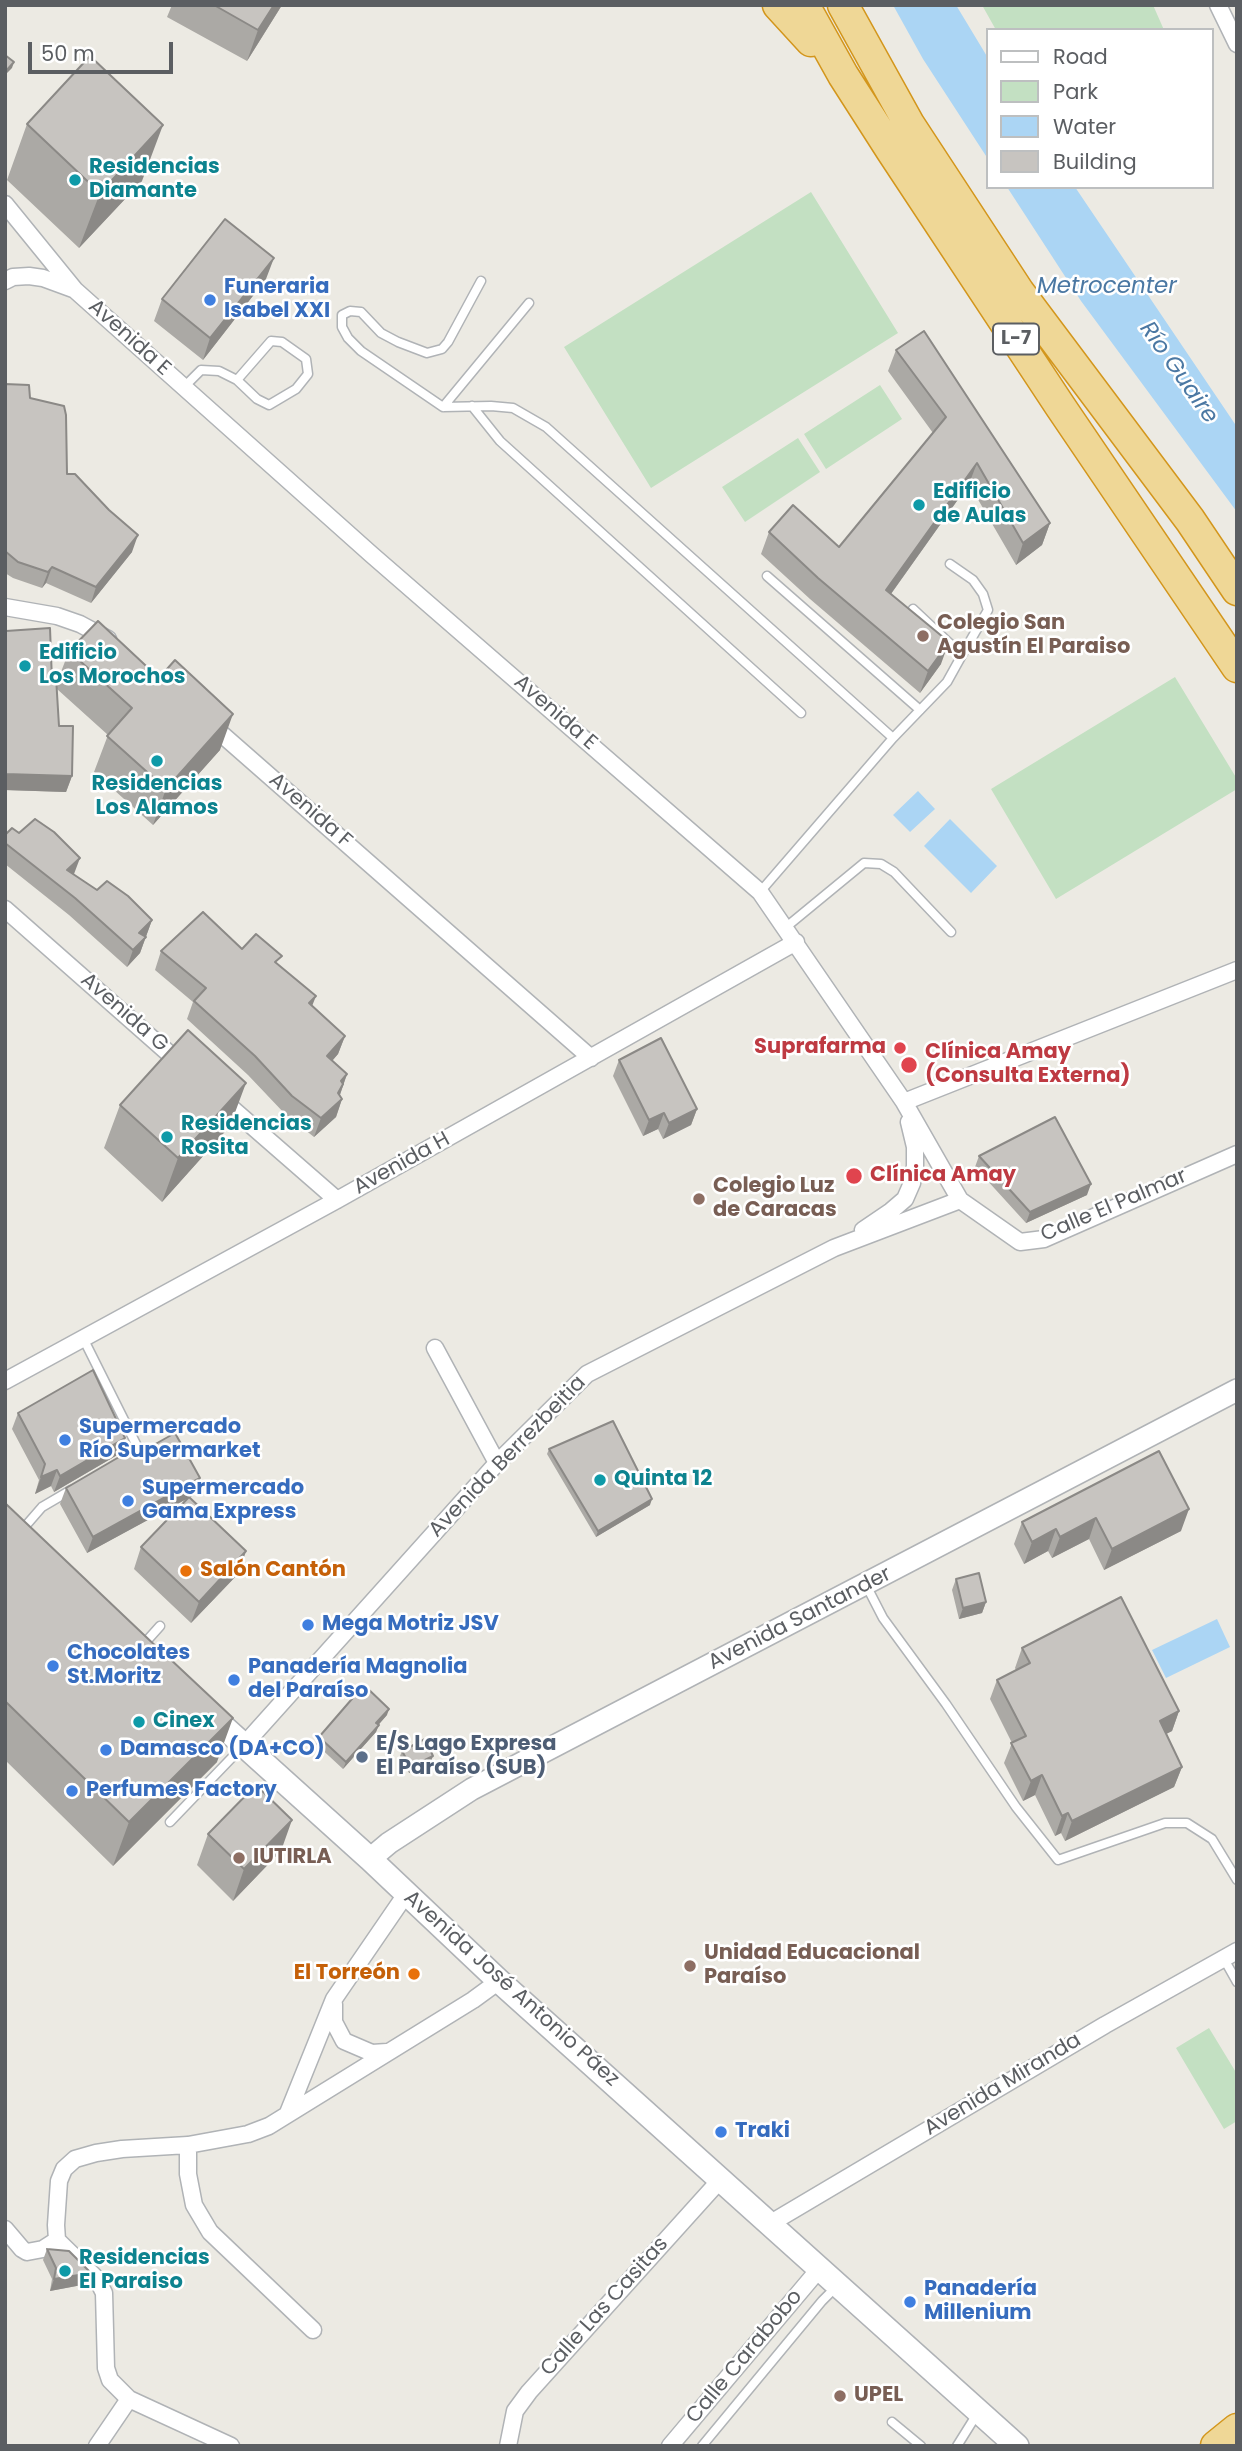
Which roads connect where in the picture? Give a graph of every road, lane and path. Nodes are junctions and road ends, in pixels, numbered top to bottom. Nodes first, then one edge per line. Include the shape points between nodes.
1 (778, 5) edge
2 (804, 5) edge
3 (843, 5) edge
4 (1218, 5) edge
5 (1237, 44) edge
6 (843, 75) junction
7 (5, 204) edge
8 (5, 281) edge
9 (481, 281) dead end
10 (75, 290) junction
11 (529, 303) dead end
12 (237, 380) junction
13 (184, 387) junction
14 (443, 407) junction
15 (472, 407) junction
16 (1190, 520) junction
17 (950, 564) dead end
18 (1237, 567) edge
19 (767, 576) dead end
20 (1237, 590) edge
21 (5, 607) edge
22 (913, 609) edge
23 (118, 645) edge
24 (962, 655) junction
25 (1237, 667) edge
26 (920, 710) junction
27 (802, 713) dead end
28 (200, 715) edge
29 (893, 738) junction
30 (760, 892) junction
31 (5, 909) edge
32 (785, 928) junction
33 (951, 932) dead end
34 (796, 942) junction
35 (1237, 970) edge
36 (591, 1058) junction
37 (192, 1073) edge
38 (212, 1091) edge
39 (904, 1102) junction
40 (1237, 1154) edge
41 (337, 1200) junction
42 (960, 1200) junction
43 (834, 1248) junction
44 (83, 1338) junction
45 (435, 1348) dead end
46 (5, 1381) edge
47 (1237, 1390) edge
48 (118, 1462) edge
49 (497, 1463) junction
50 (75, 1488) edge
51 (14, 1541) edge
52 (866, 1585) junction
53 (160, 1626) dead end
54 (133, 1646) joint
55 (158, 1668) edge
56 (187, 1694) edge
57 (243, 1746) junction
58 (170, 1822) edge
59 (370, 1859) junction
60 (1237, 1880) edge
61 (406, 1894) junction
62 (1230, 1955) edge
63 (499, 1981) junction
64 (1237, 1982) edge
65 (334, 1999) junction
66 (387, 2052) junction
67 (288, 2113) junction
68 (188, 2146) junction
69 (721, 2179) junction
70 (771, 2223) junction
71 (5, 2230) edge
72 (57, 2240) junction
73 (820, 2268) junction
74 (839, 2285) junction
75 (313, 2330) dead end
76 (129, 2399) junction
77 (979, 2411) junction
78 (892, 2422) dead end
79 (1237, 2429) edge
80 (97, 2446) edge
81 (231, 2446) edge
82 (509, 2446) edge
83 (670, 2446) edge
84 (702, 2446) edge
85 (921, 2446) edge
86 (957, 2446) edge
87 (1017, 2446) edge
88 (1216, 2446) edge

1 - 6 highway
2 - 6 highway, L-7
3 - 16 highway, L-7 via 909,124 1018,292
4 - 5 street
6 - 25 highway, L-7
7 - 10 street, Avenida E
8 - 10 street, Avenida E via 29,276
9 - 14 lane via 448,342 428,353 381,332 361,312 342,315 342,327 361,351
10 - 13 street, Avenida E
11 - 14 lane
12 - 12 lane via 271,341 282,342 306,359 308,374 296,389 269,404
12 - 13 lane via 219,371 201,370
13 - 30 street, Avenida E
14 - 15 lane
15 - 27 lane via 500,440
15 - 29 lane via 513,408 546,427
16 - 18 highway
16 - 20 highway, L-7
17 - 24 lane via 973,580 984,594 988,610
19 - 26 lane
21 - 23 street via 57,616
22 - 24 lane
24 - 26 lane via 947,682
26 - 29 lane
28 - 36 street, Avenida F
29 - 30 lane
30 - 32 street, Avenida E
31 - 37 street, Avenida G
32 - 33 lane via 864,863 881,864 894,872
32 - 34 street, Avenida E
34 - 36 street, Avenida H
34 - 39 street, Avenida E
35 - 39 street
36 - 41 street, Avenida H
38 - 41 street
39 - 42 street, Avenida E
39 - 43 street, Avenida Berrezbeitia via 915,1147 912,1183 905,1199
40 - 42 street, Calle El Palmar via 1044,1239 1020,1242
41 - 44 street, Avenida H
42 - 43 street, Avenida Berrezbeitia
43 - 49 street, Avenida Berrezbeitia via 587,1374
44 - 46 street, Avenida H
44 - 48 lane via 139,1450
45 - 49 street
47 - 52 street, Avenida Santander
49 - 57 street, Avenida Berrezbeitia
50 - 51 lane via 42,1507
52 - 59 street, Avenida Santander via 472,1789
52 - 60 lane via 883,1618 1058,1860 1165,1823 1187,1822 1212,1839
53 - 54 lane
54 - 55 main road
56 - 57 main road, Avenida José Antonio Páez
57 - 58 lane
57 - 59 main road, Avenida José Antonio Páez
59 - 61 main road, Avenida José Antonio Páez
61 - 63 main road, Avenida José Antonio Páez
61 - 65 street
62 - 64 lane
62 - 70 street, Avenida Miranda
63 - 66 street
63 - 69 main road, Avenida José Antonio Páez
65 - 66 street via 334,2022 344,2041 372,2053
65 - 67 street
66 - 67 street
67 - 68 street via 248,2134
68 - 72 street via 122,2149 75,2160 59,2181
68 - 75 street via 194,2205 210,2232
69 - 70 main road, Avenida José Antonio Páez
69 - 82 street, Calle Las Casitas via 529,2392 514,2411
70 - 73 main road, Avenida José Antonio Páez
71 - 72 street via 27,2252
72 - 76 street via 97,2279 104,2293 106,2368
73 - 74 main road, Avenida José Antonio Páez
73 - 83 street, Calle Carabobo
74 - 77 main road, Avenida José Antonio Páez
74 - 84 lane
76 - 80 street
76 - 81 street
77 - 86 lane
77 - 87 main road, Avenida José Antonio Páez
78 - 85 lane
79 - 88 highway

